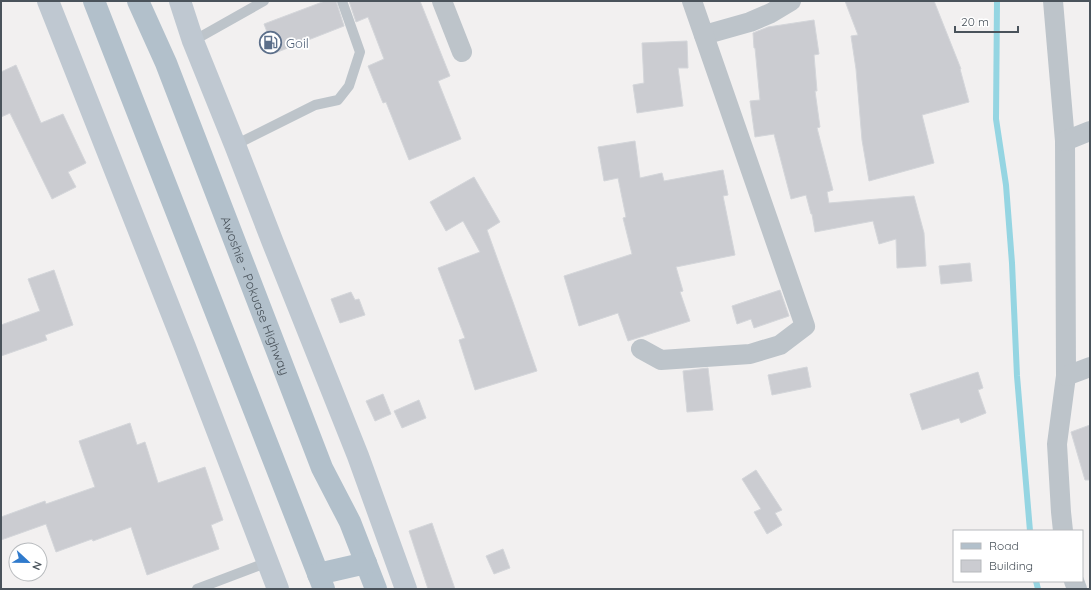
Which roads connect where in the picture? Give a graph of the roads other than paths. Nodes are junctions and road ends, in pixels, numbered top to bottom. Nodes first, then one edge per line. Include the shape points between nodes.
1 (48, 1) edge
2 (94, 1) edge
3 (138, 1) edge
4 (180, 1) edge
5 (264, 1) edge
6 (342, 1) edge
7 (442, 1) edge
8 (692, 1) edge
9 (790, 1) edge
10 (1053, 1) edge
11 (704, 35) junction
12 (193, 42) junction
13 (462, 52) dead end
14 (1090, 131) edge
15 (1065, 141) junction
16 (235, 145) junction
17 (641, 349) dead end
18 (1090, 367) edge
19 (1066, 376) junction
20 (1063, 530) edge
21 (268, 562) junction
22 (366, 563) junction
23 (321, 581) edge
24 (198, 589) edge
25 (278, 589) edge
26 (376, 589) edge
27 (406, 589) edge

1 - 21 street
2 - 23 main road
3 - 22 main road, Awoshie - Pokuase Highway via 166,63 322,468 350,522
4 - 12 street
5 - 12 lane
6 - 16 lane via 360,52 349,86 338,100 315,106
7 - 13 street
8 - 11 street
9 - 11 street via 750,22
10 - 15 street
11 - 17 street via 805,326 780,344 750,354 661,360
12 - 16 street
14 - 15 street
15 - 19 street
16 - 27 street via 358,456
18 - 19 street
19 - 20 street via 1057,444
21 - 24 lane
21 - 25 street
22 - 23 main road
22 - 26 main road, Awoshie - Pokuase Highway

